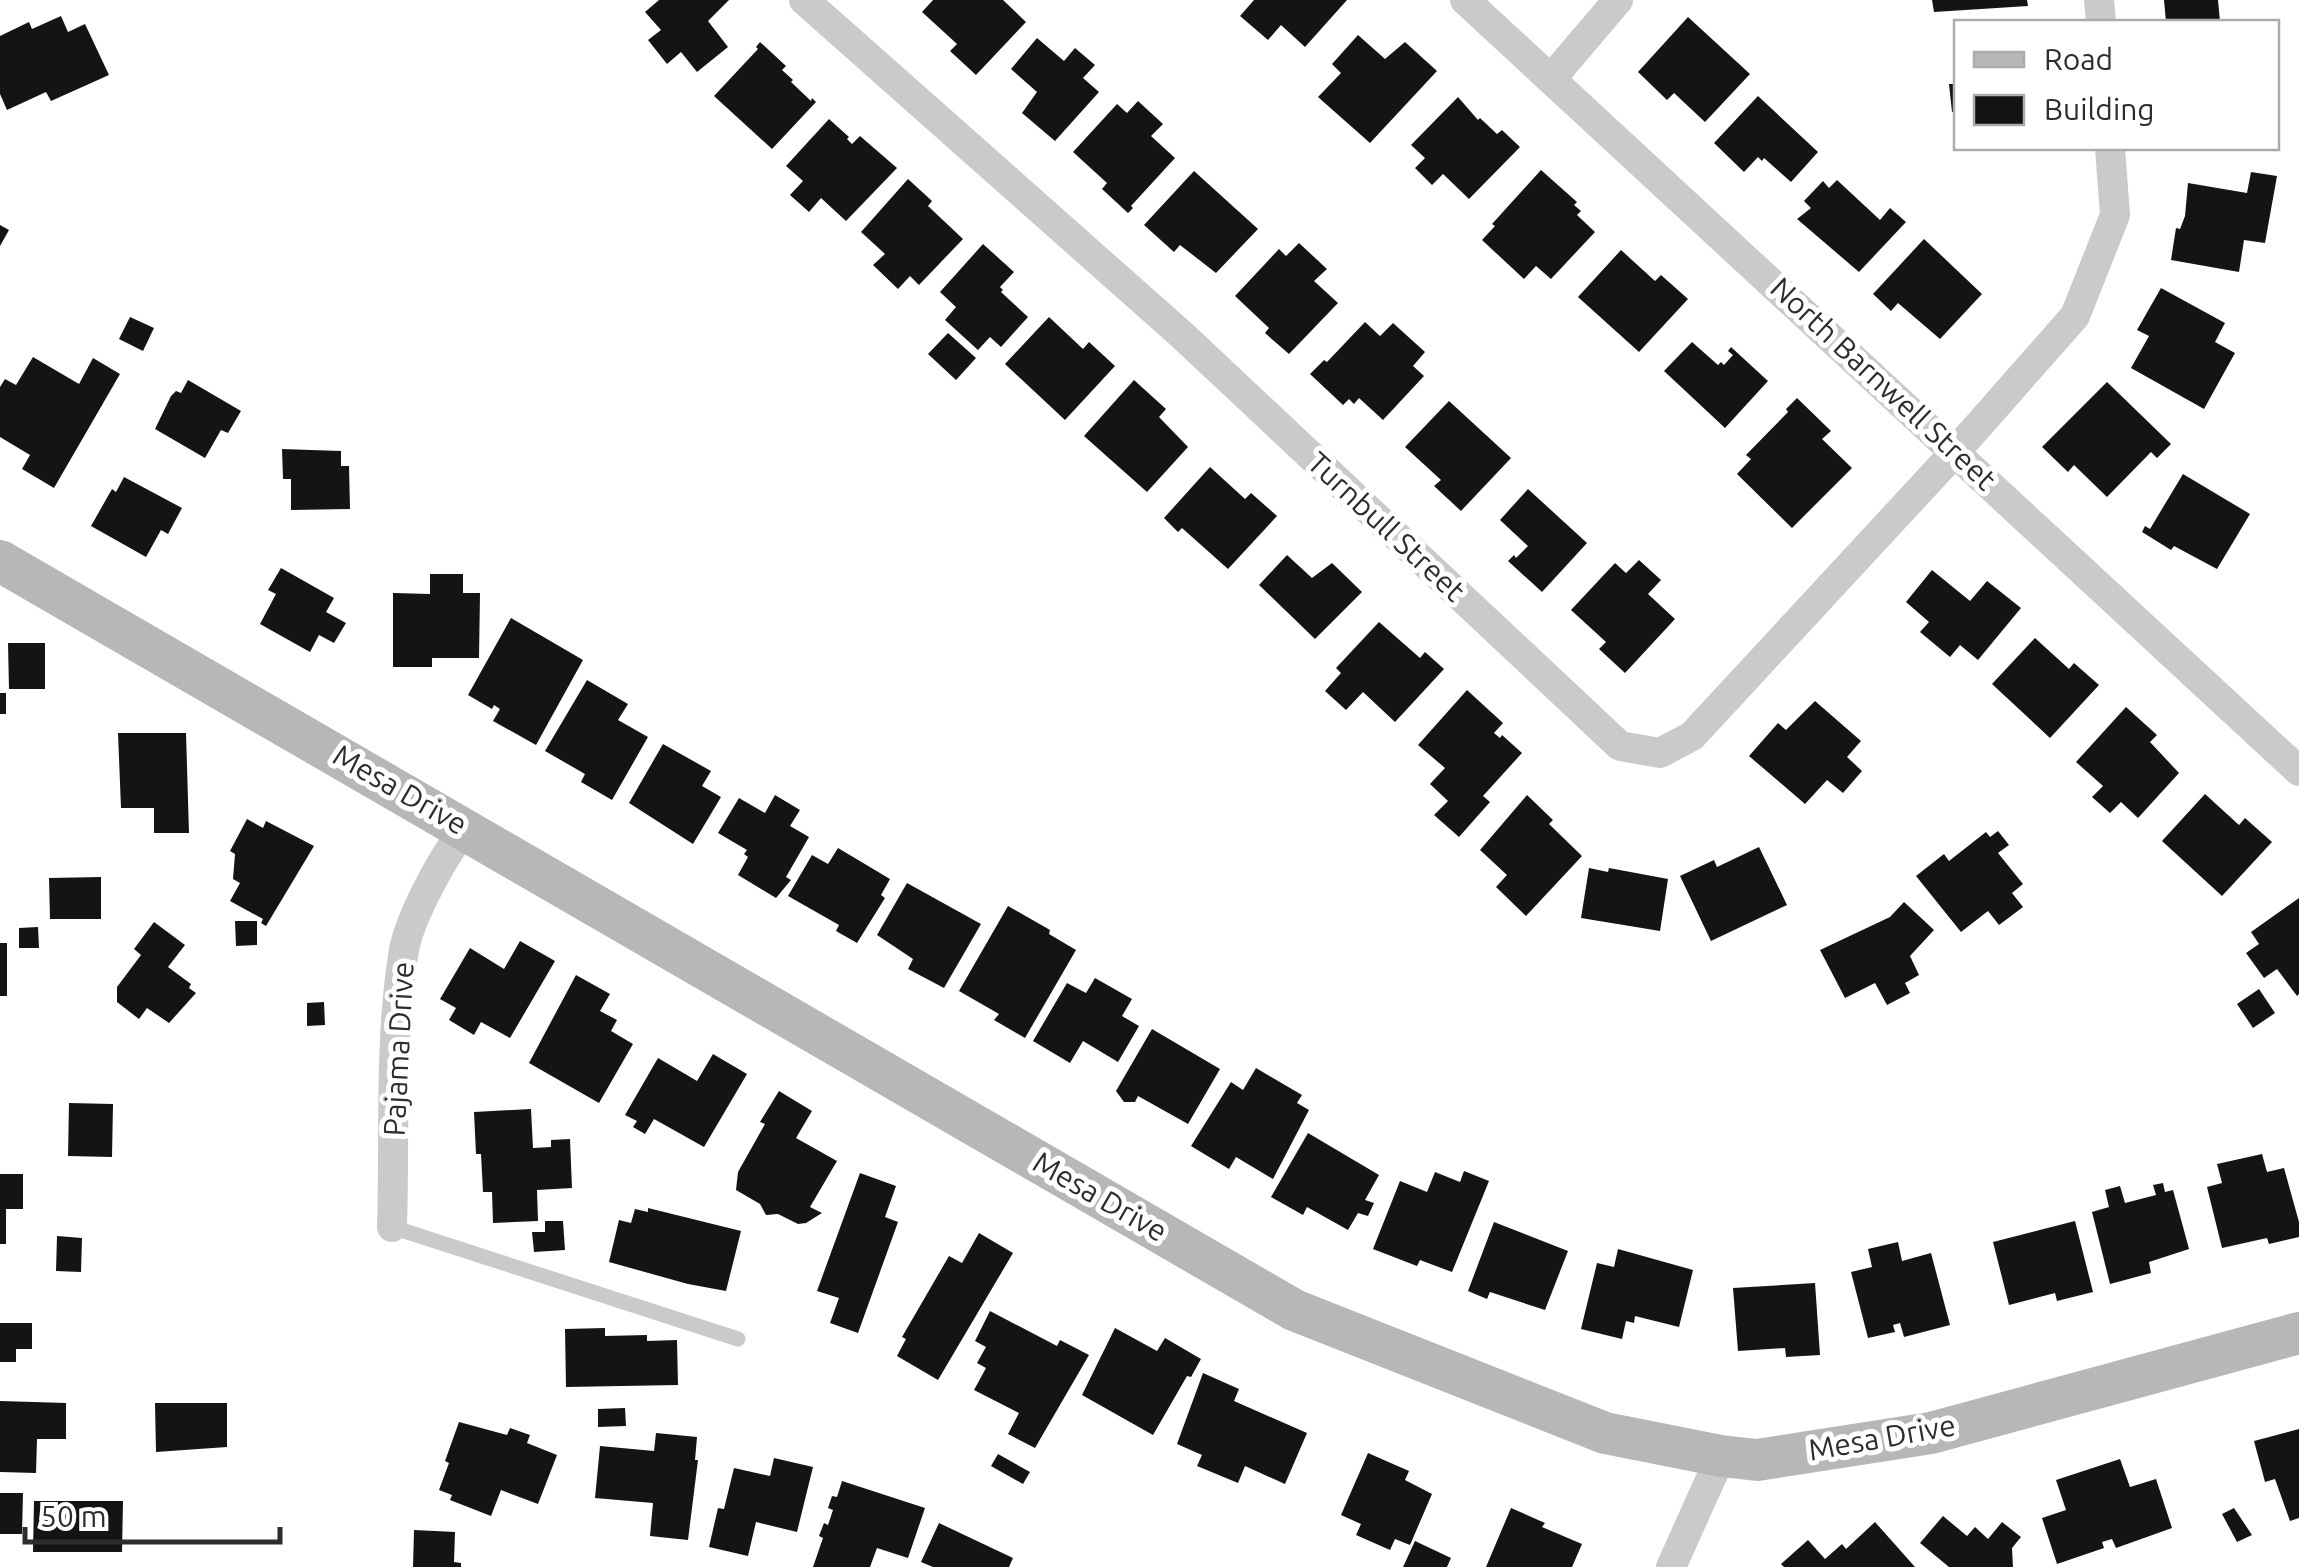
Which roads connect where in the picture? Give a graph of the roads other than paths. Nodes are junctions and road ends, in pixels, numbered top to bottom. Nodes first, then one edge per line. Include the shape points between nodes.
1 (804, 0) edge
2 (1465, 0) edge
3 (1618, 0) edge
4 (1551, 79) junction
5 (2110, 150) edge
6 (1956, 452) junction
7 (0, 561) edge
8 (2299, 770) edge
9 (466, 828) junction
10 (392, 1227) joint
11 (2299, 1333) edge
12 (738, 1339) dead end
13 (1721, 1456) junction
14 (1671, 1567) edge

1 - 6 street, Turnbull Street via 1182,335 1620,746 1660,752 1692,736
2 - 4 street, North Barnwell Street
3 - 4 street
4 - 6 street, North Barnwell Street
5 - 6 street, Turnbull Street via 2115,215 2075,316
6 - 8 street, North Barnwell Street
7 - 9 main road, Mesa Drive
9 - 10 street, Pajama Drive via 444,854 404,946
9 - 13 main road, Mesa Drive via 1294,1310 1605,1432
10 - 12 lane
11 - 13 main road, Mesa Drive via 1931,1432 1757,1460
13 - 14 street

